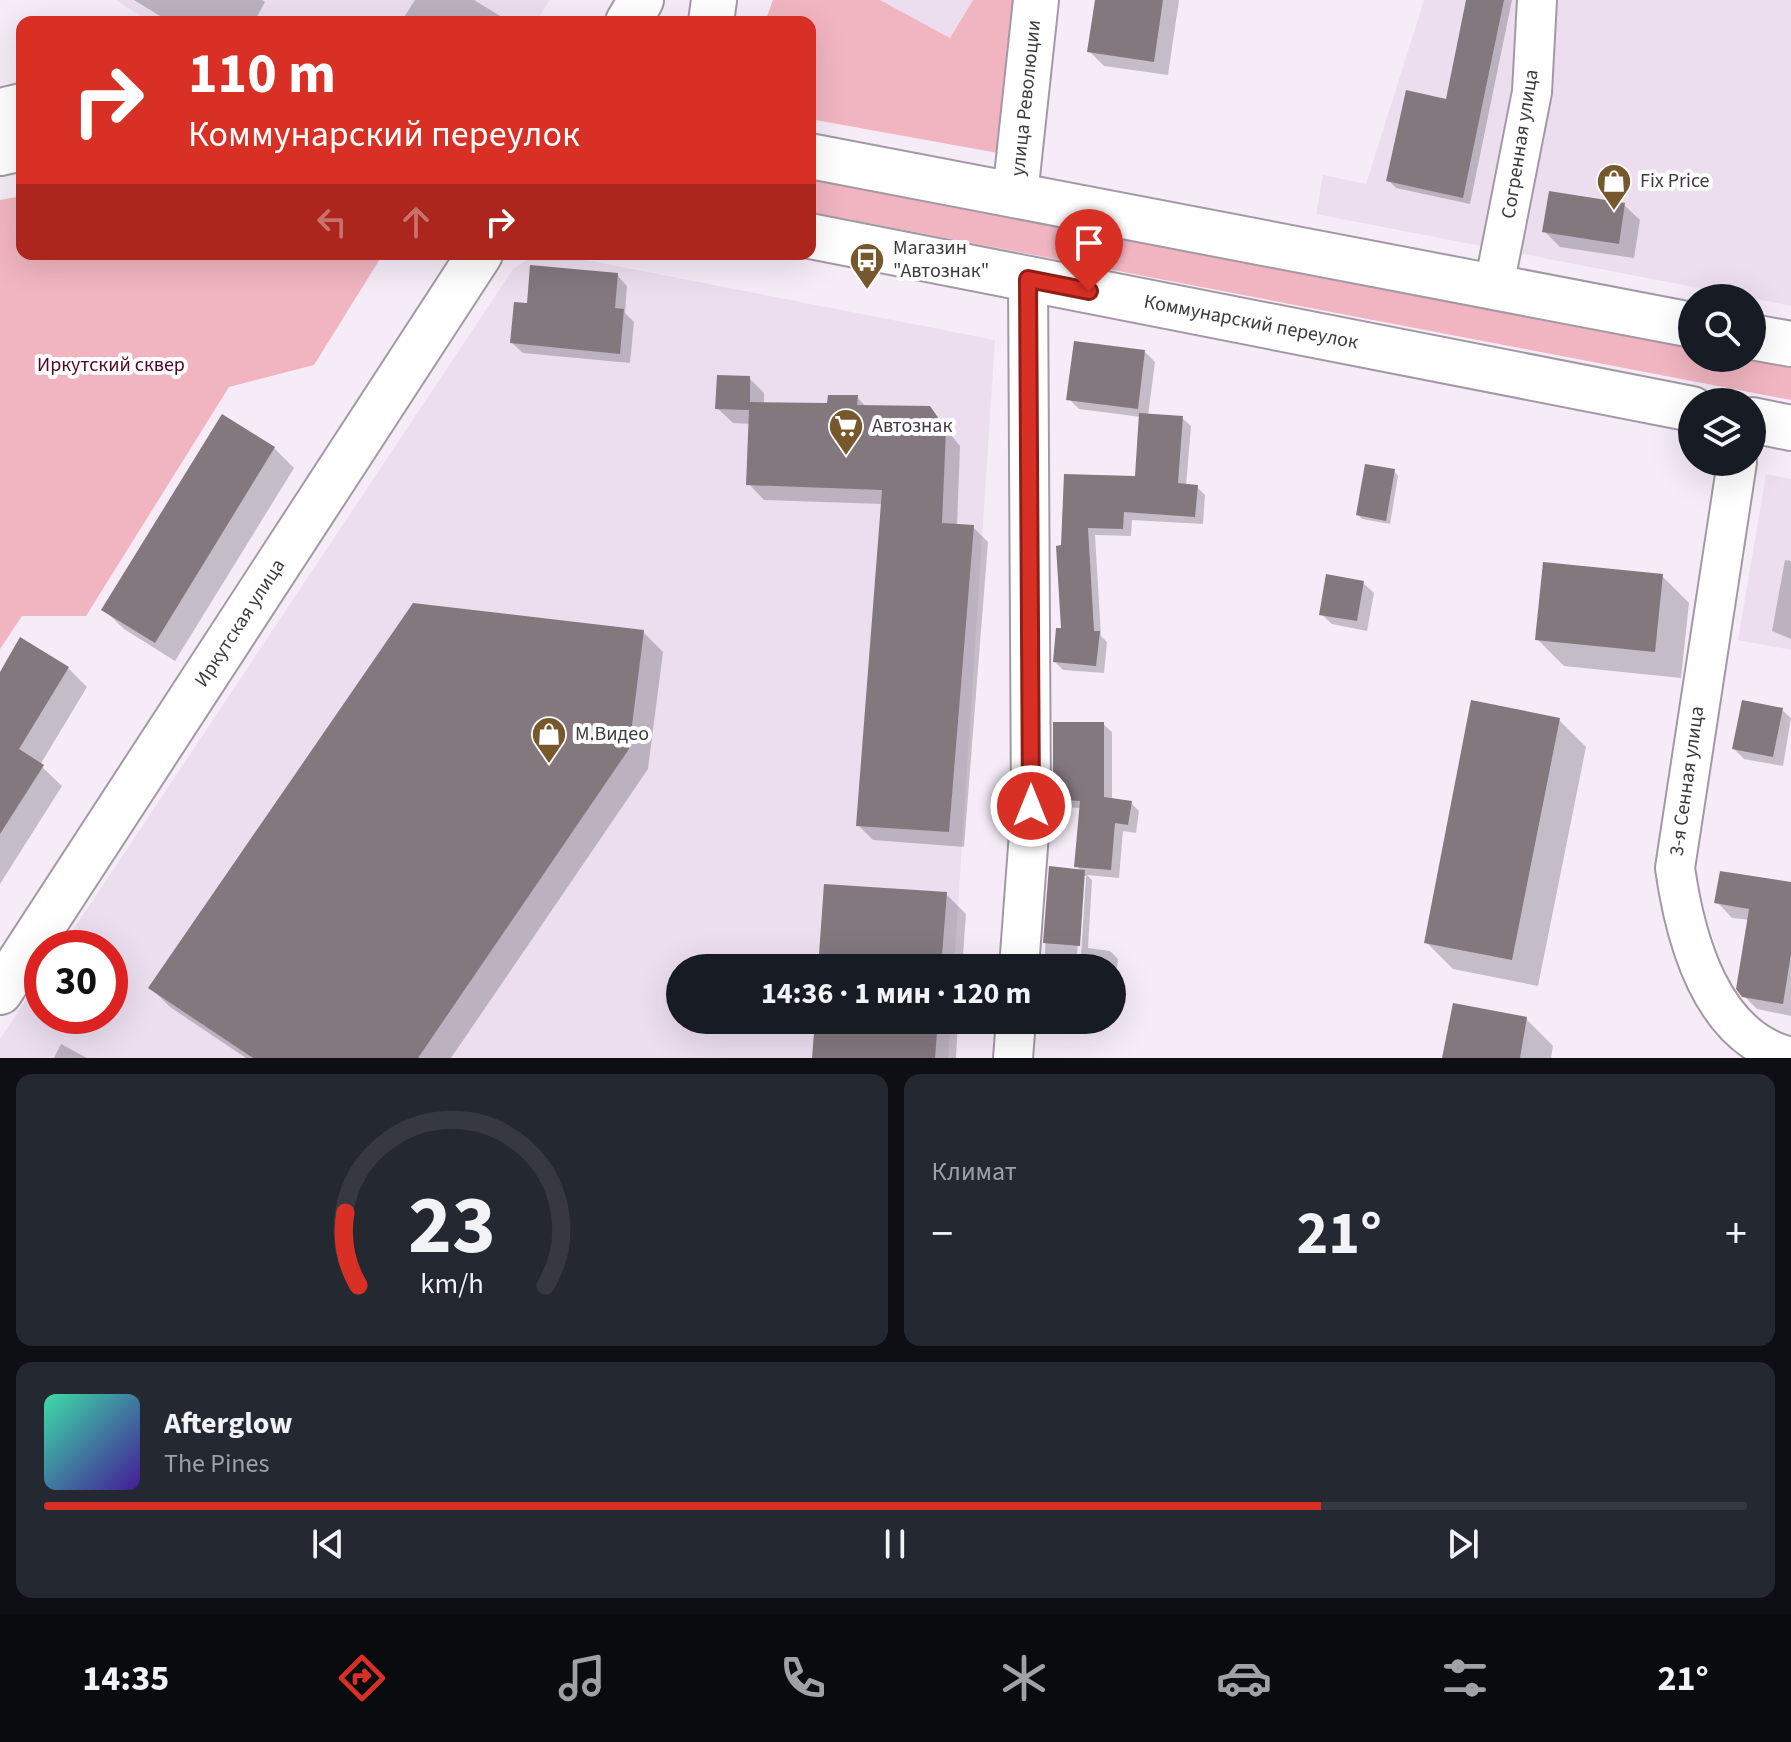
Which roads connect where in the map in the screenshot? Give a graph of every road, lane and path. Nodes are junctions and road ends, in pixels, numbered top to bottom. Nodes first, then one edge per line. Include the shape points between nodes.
1 (1036, 0) edge
2 (1537, 0) edge
3 (816, 157) edge
4 (1015, 195) junction
5 (816, 237) edge
6 (476, 260) edge
7 (1028, 279) junction
8 (1494, 286) junction
9 (1678, 322) edge
10 (1766, 340) edge
11 (1791, 344) edge
12 (1678, 406) edge
13 (1766, 423) edge
14 (1791, 428) edge
15 (1735, 476) edge
16 (1020, 954) edge
17 (0, 992) edge
18 (1015, 1034) edge
19 (1791, 1057) edge
20 (1013, 1058) edge

1 - 4 main road, улица Революции
2 - 8 street, Согренная улица via 1532,92
3 - 4 main road
4 - 8 main road
5 - 7 main road, Коммунарский переулок
6 - 17 main road, Иркутская улица
7 - 12 main road, Коммунарский переулок
7 - 16 street via 1031,806
8 - 9 main road
10 - 11 main road
13 - 14 main road
15 - 19 street, 3-я Сенная улица via 1675,868 1687,935 1722,1006 1774,1053
18 - 20 street

